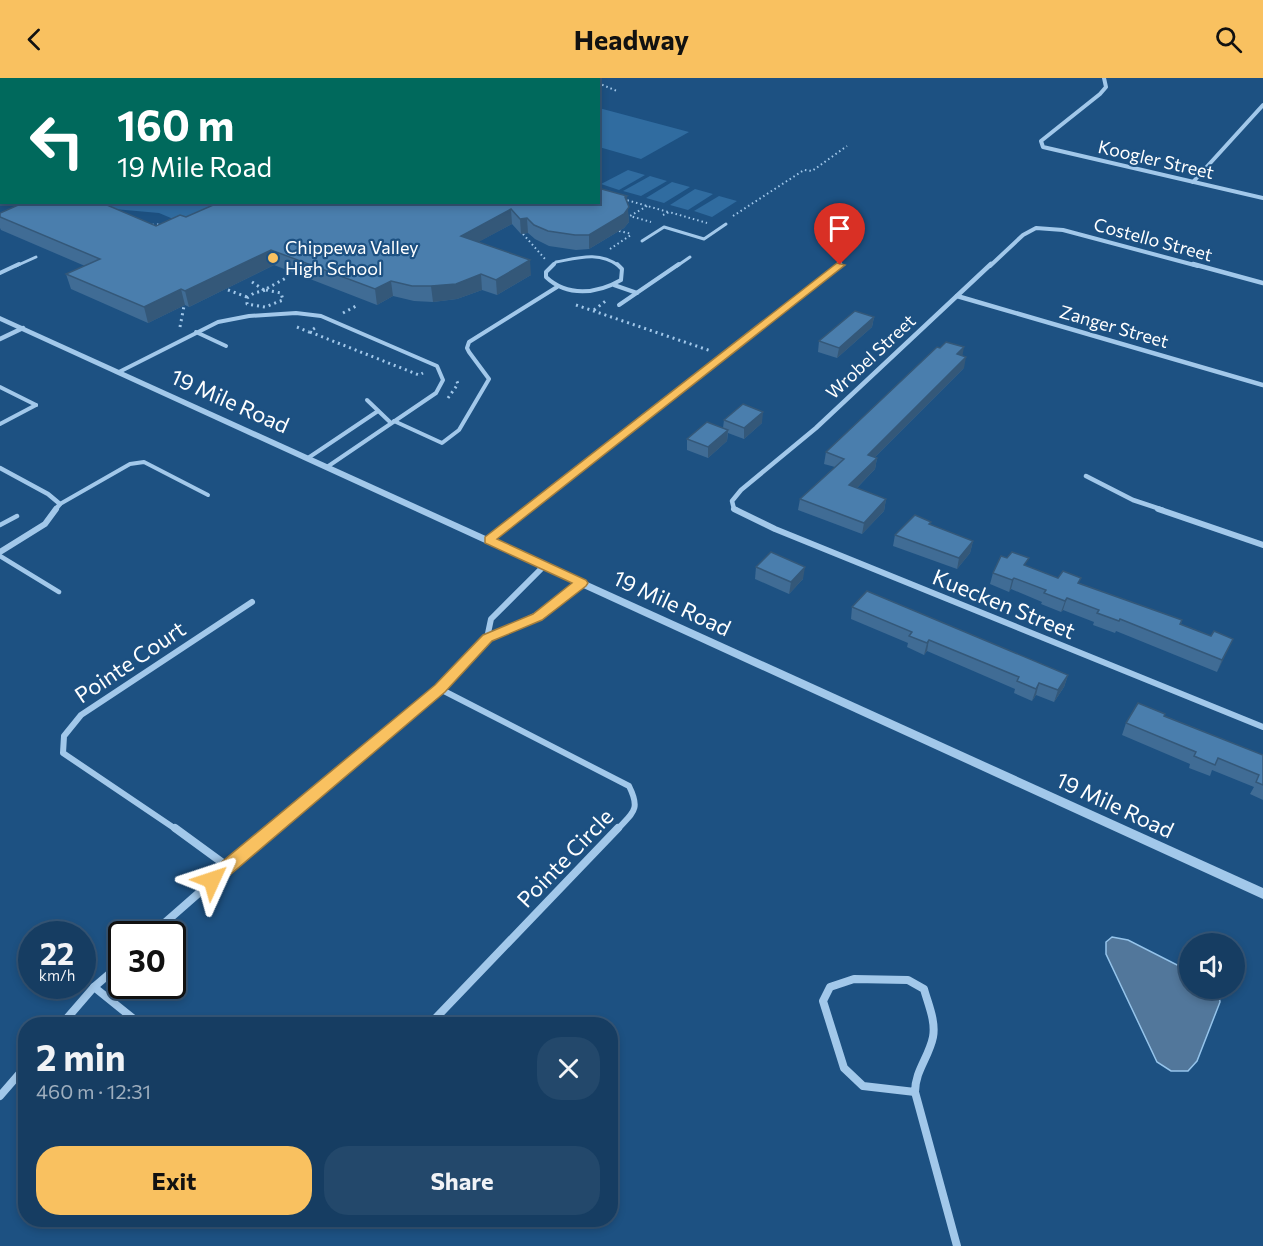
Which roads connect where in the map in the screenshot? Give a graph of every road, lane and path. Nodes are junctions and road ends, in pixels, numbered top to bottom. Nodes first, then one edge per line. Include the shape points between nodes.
1 (1104, 78) edge
2 (600, 84) edge
3 (617, 91) dead end
4 (1263, 105) edge
5 (847, 146) dead end
6 (1193, 182) junction
7 (618, 197) edge
8 (1263, 198) edge
9 (647, 206) junction
10 (669, 212) dead end
11 (726, 222) joint
12 (652, 223) dead end
13 (171, 225) joint
14 (1036, 228) joint
15 (619, 231) edge
16 (524, 234) edge
17 (633, 235) dead end
18 (642, 241) dead end
19 (36, 257) dead end
20 (690, 257) dead end
21 (839, 259) dead end
22 (548, 261) dead end
23 (0, 273) edge
24 (286, 278) dead end
25 (252, 282) dead end
26 (1263, 283) edge
27 (614, 285) junction
28 (557, 287) junction
29 (228, 290) dead end
30 (264, 290) junction
31 (637, 293) junction
32 (957, 296) junction
33 (247, 297) junction
34 (572, 303) dead end
35 (619, 305) dead end
36 (184, 306) edge
37 (356, 306) dead end
38 (279, 309) dead end
39 (256, 311) dead end
40 (346, 318) dead end
41 (3, 321) edge
42 (290, 323) dead end
43 (23, 328) junction
44 (316, 328) dead end
45 (196, 332) junction
46 (309, 332) junction
47 (179, 334) dead end
48 (0, 339) edge
49 (226, 346) dead end
50 (716, 352) dead end
51 (428, 370) dead end
52 (119, 372) junction
53 (455, 373) dead end
54 (1263, 385) edge
55 (0, 387) edge
56 (367, 400) dead end
57 (445, 402) dead end
58 (378, 411) junction
59 (393, 422) junction
60 (0, 424) edge
61 (308, 458) junction
62 (327, 467) junction
63 (0, 468) edge
64 (1086, 476) dead end
65 (208, 495) dead end
66 (60, 504) junction
67 (734, 509) joint
68 (17, 516) dead end
69 (0, 525) edge
70 (489, 540) junction
71 (1263, 545) edge
72 (0, 554) edge
73 (544, 566) junction
74 (581, 583) junction
75 (59, 592) dead end
76 (252, 602) dead end
77 (487, 638) junction
78 (440, 689) junction
79 (1263, 727) edge
80 (227, 866) junction
81 (1263, 894) edge
82 (166, 921) edge
83 (108, 975) edge
84 (96, 985) edge
85 (96, 989) edge
86 (84, 999) edge
87 (68, 1017) edge
88 (131, 1017) edge
89 (436, 1017) edge
90 (18, 1075) edge
91 (915, 1092) junction
92 (0, 1095) edge
93 (957, 1246) edge

1 - 6 street, Koogler Street via 1106,87 1100,94 1041,141 1043,147
2 - 3 path
4 - 6 street
5 - 11 path
6 - 8 street, Koogler Street
7 - 9 path
9 - 10 path
9 - 12 path via 630,216
11 - 18 lane via 704,239 664,227
13 - 13 path via 160,231 145,225
14 - 26 street, Costello Street via 1063,230
14 - 32 street, Wrobel Street via 1023,235
15 - 17 path
16 - 22 path
19 - 23 lane
20 - 31 lane
21 - 70 street via 840,265
24 - 30 path
25 - 30 path
27 - 28 lane via 586,291
27 - 28 lane via 621,280 622,269 610,260 589,256 566,258 550,266 546,277
27 - 31 lane
28 - 59 lane via 469,342 469,354 489,379 459,430 441,443
29 - 33 path
30 - 33 path
30 - 33 path via 281,293 283,300 260,308 247,304
31 - 35 lane
32 - 54 street, Zanger Street
32 - 67 street, Wrobel Street via 816,428 741,490 732,501
34 - 50 path
36 - 47 path
37 - 40 path via 339,315
38 - 39 path
41 - 43 street, 19 Mile Road
42 - 46 path
43 - 48 street
43 - 52 street, 19 Mile Road
44 - 46 path
45 - 49 lane
45 - 52 lane
45 - 59 lane via 232,318 312,314 437,366 443,380 441,387
46 - 51 path via 419,375
52 - 61 street, 19 Mile Road
53 - 57 path via 458,384
55 - 60 lane via 36,405
56 - 58 lane
58 - 59 lane
58 - 61 lane
59 - 62 lane
61 - 62 street, 19 Mile Road
62 - 70 street, 19 Mile Road
63 - 66 street
64 - 71 street via 1133,500
65 - 66 lane via 144,462 130,464
66 - 72 street via 45,524
67 - 79 street, Kuecken Street
68 - 69 lane
70 - 73 street, 19 Mile Road
72 - 75 lane
73 - 74 street, 19 Mile Road
73 - 77 street via 492,619
74 - 77 street via 537,617
74 - 81 street, 19 Mile Road
76 - 80 street, Pointe Court via 81,715 61,742 63,753 76,763
77 - 78 street
78 - 80 street
78 - 89 street, Pointe Circle via 628,786 636,800 635,810
80 - 82 street
83 - 84 street
85 - 88 street
86 - 87 street
90 - 92 street
91 - 91 street via 916,1071 933,1034 924,989 908,980 854,979 831,987 823,1001 844,1068 863,1086
91 - 93 street

